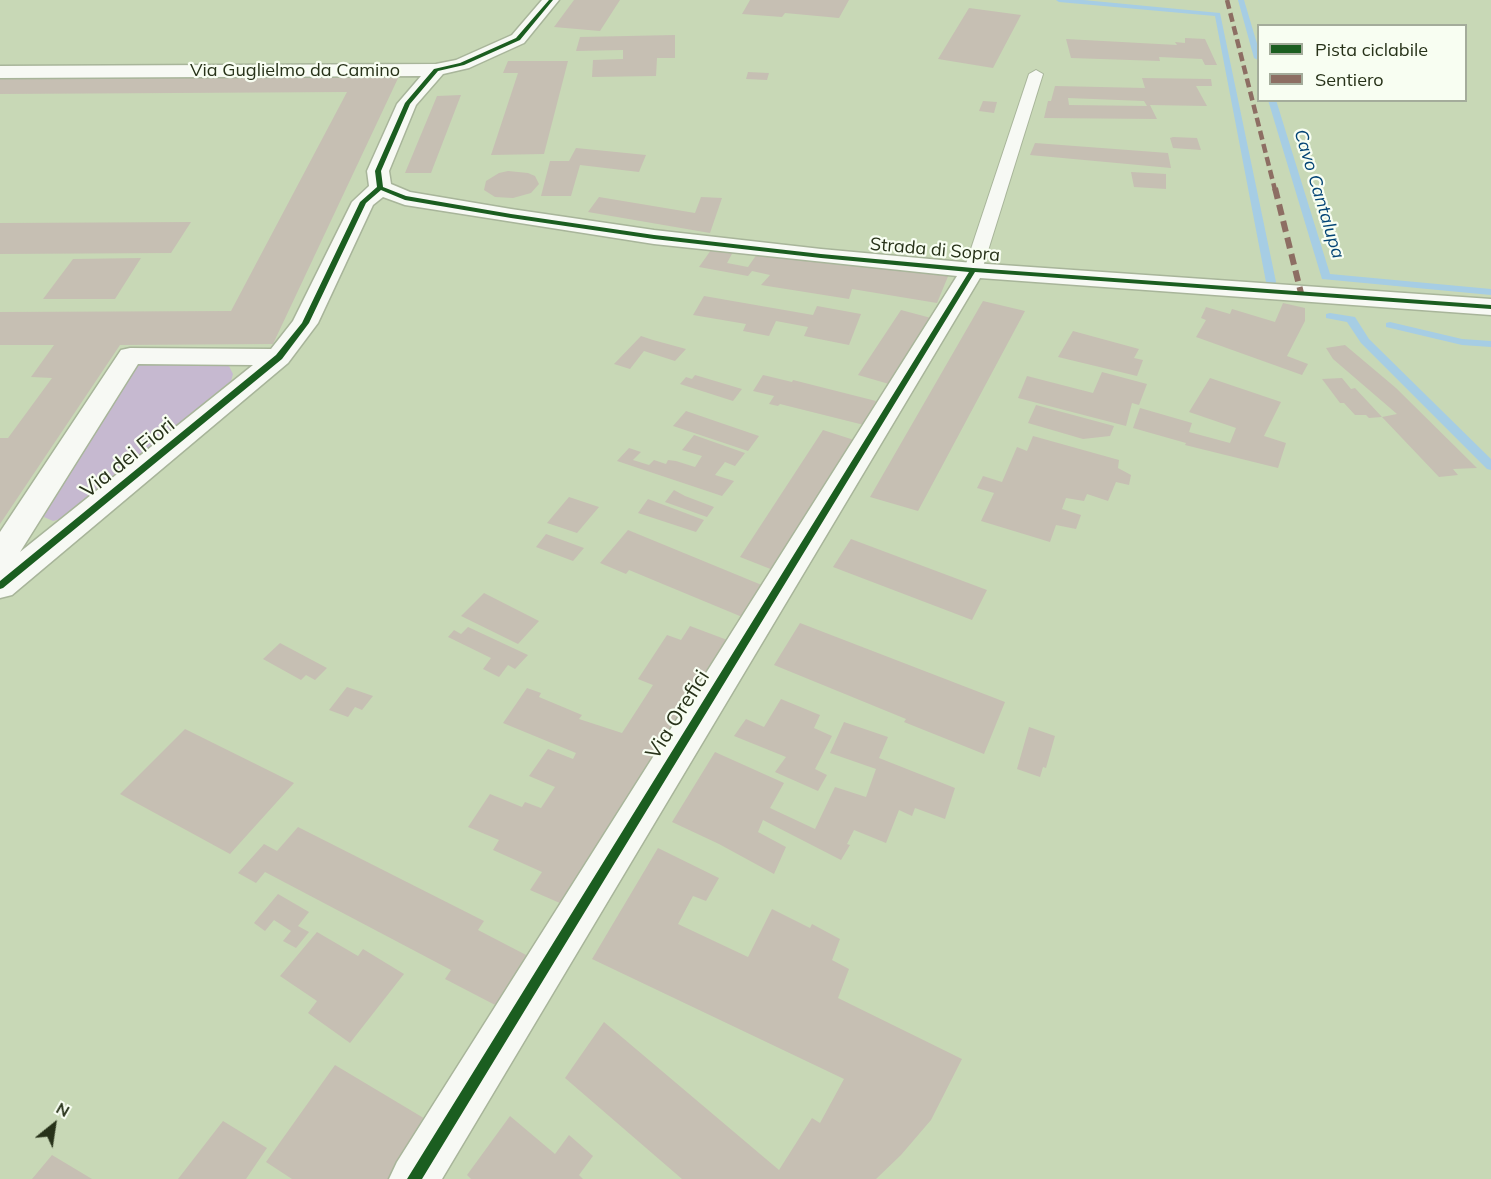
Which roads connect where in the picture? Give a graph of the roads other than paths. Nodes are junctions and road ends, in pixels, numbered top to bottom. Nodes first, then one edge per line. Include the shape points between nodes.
1 (551, 0) edge
2 (436, 70) junction
3 (0, 72) edge
4 (1036, 74) dead end
5 (380, 188) junction
6 (973, 270) junction
7 (1491, 307) edge
8 (279, 357) junction
9 (0, 557) edge
10 (0, 586) edge
11 (414, 1179) edge

1 - 2 street via 518,39 462,64
2 - 3 street, Via Guglielmo da Camino
2 - 5 street, Via Guglielmo da Camino via 407,104 378,171
4 - 6 lane
5 - 6 street, Strada di Sopra via 433,204 643,236
5 - 8 street via 363,202 305,323
6 - 7 street, Strada di Sopra
6 - 11 street, Via Orefici
8 - 9 street via 130,356
8 - 10 street, Via dei Fiori

